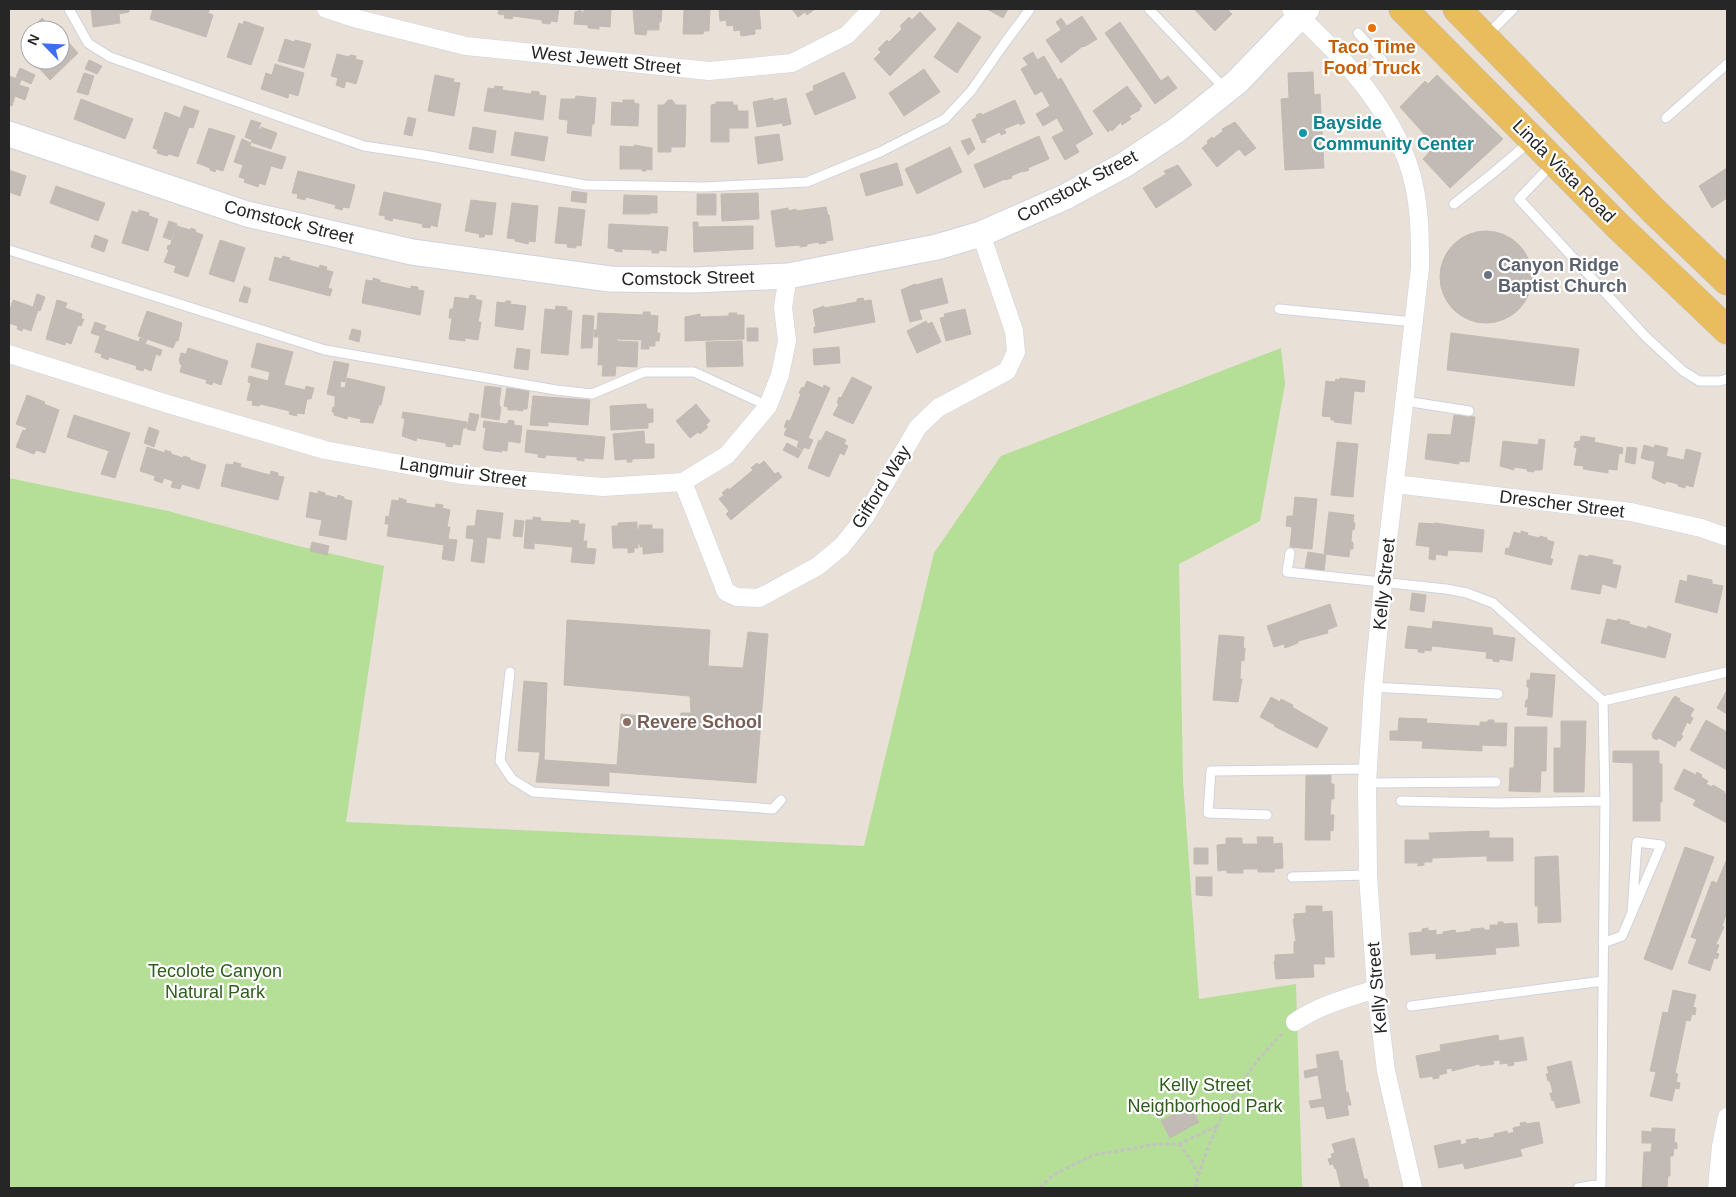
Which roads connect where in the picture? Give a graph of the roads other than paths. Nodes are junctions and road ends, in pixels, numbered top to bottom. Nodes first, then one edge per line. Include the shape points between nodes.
1 (69, 9) edge
2 (326, 9) edge
3 (872, 9) edge
4 (1030, 9) edge
5 (1149, 9) edge
6 (1403, 9) edge
7 (1458, 9) edge
8 (1513, 9) edge
9 (1299, 11) edge
10 (1358, 33) dead end
11 (1486, 36) junction
12 (1727, 64) edge
13 (1361, 80) junction
14 (1226, 90) junction
15 (1666, 118) dead end
16 (9, 134) edge
17 (1533, 139) junction
18 (1555, 161) junction
19 (1454, 204) dead end
20 (981, 234) junction
21 (9, 250) edge
22 (788, 276) junction
23 (1727, 282) edge
24 (1279, 309) dead end
25 (1414, 322) junction
26 (1727, 330) edge
27 (9, 354) edge
28 (1727, 379) edge
29 (1405, 401) junction
30 (768, 406) junction
31 (1469, 411) dead end
32 (683, 482) junction
33 (1395, 484) junction
34 (1727, 538) edge
35 (1290, 553) dead end
36 (1383, 583) junction
37 (510, 672) dead end
38 (1727, 672) edge
39 (1373, 687) junction
40 (1498, 694) dead end
41 (1603, 701) junction
42 (1367, 776) junction
43 (1496, 782) dead end
44 (781, 800) dead end
45 (1401, 801) dead end
46 (1605, 801) junction
47 (1267, 815) dead end
48 (1368, 874) junction
49 (1292, 877) dead end
50 (1632, 912) junction
51 (1603, 943) junction
52 (1603, 981) junction
53 (1376, 989) junction
54 (1411, 1006) dead end
55 (1295, 1022) road end
56 (1727, 1117) edge
57 (1723, 1163) edge
58 (1413, 1188) edge
59 (1578, 1188) edge
60 (1717, 1188) edge

1 - 4 lane via 88,42 110,57 364,146 585,185 704,188 807,182 880,152 945,119 971,91
2 - 3 street, West Jewett Street via 466,46 709,71 792,63 847,35
5 - 14 lane
6 - 17 main road, Linda Vista Road
7 - 11 main road, Linda Vista Road
8 - 11 lane
9 - 13 street, Kelly Street
9 - 14 street, Comstock Street
10 - 13 lane via 1384,60
11 - 23 main road, Linda Vista Road
12 - 15 lane
13 - 25 street, Kelly Street via 1398,139 1414,182 1420,268
14 - 20 street, Comstock Street via 1177,130 1124,165 1064,197
16 - 22 street, Comstock Street via 247,214 412,252 610,279
17 - 18 main road, Linda Vista Road
17 - 19 lane
18 - 26 main road, Linda Vista Road
18 - 28 lane via 1519,199 1646,337 1683,372 1699,381
20 - 22 street, Comstock Street
20 - 32 street, Gifford Way via 1014,331 1016,352 1008,371 938,408 918,427 865,517 842,546 818,566 758,598 737,597 726,592
21 - 30 lane via 325,350 592,394 644,372 694,372
22 - 30 street, Langmuir Street via 783,307 787,341 780,375
24 - 25 lane
25 - 29 street, Kelly Street
27 - 32 street, Langmuir Street via 325,450 462,475 603,487
29 - 31 lane
29 - 33 street, Kelly Street
30 - 32 street, Langmuir Street via 727,455
33 - 34 street, Drescher Street via 1631,512 1701,528
33 - 36 street, Kelly Street
35 - 36 lane via 1288,572
36 - 39 street, Kelly Street
36 - 41 lane via 1460,591 1493,603
37 - 44 lane via 500,761 512,779 533,792 774,809
38 - 41 lane
39 - 40 lane
39 - 42 street, Kelly Street
41 - 46 lane
42 - 43 lane
42 - 47 lane via 1210,771 1208,813
42 - 48 street, Kelly Street
45 - 46 lane
46 - 51 lane
48 - 49 lane
48 - 53 street, Kelly Street
50 - 50 lane via 1636,903 1660,845 1637,842
50 - 51 lane via 1622,936
51 - 52 lane
52 - 54 lane
52 - 59 lane via 1601,1184
53 - 55 street via 1335,1002
53 - 58 street, Kelly Street via 1386,1071
56 - 57 street via 1721,1146
57 - 60 street

